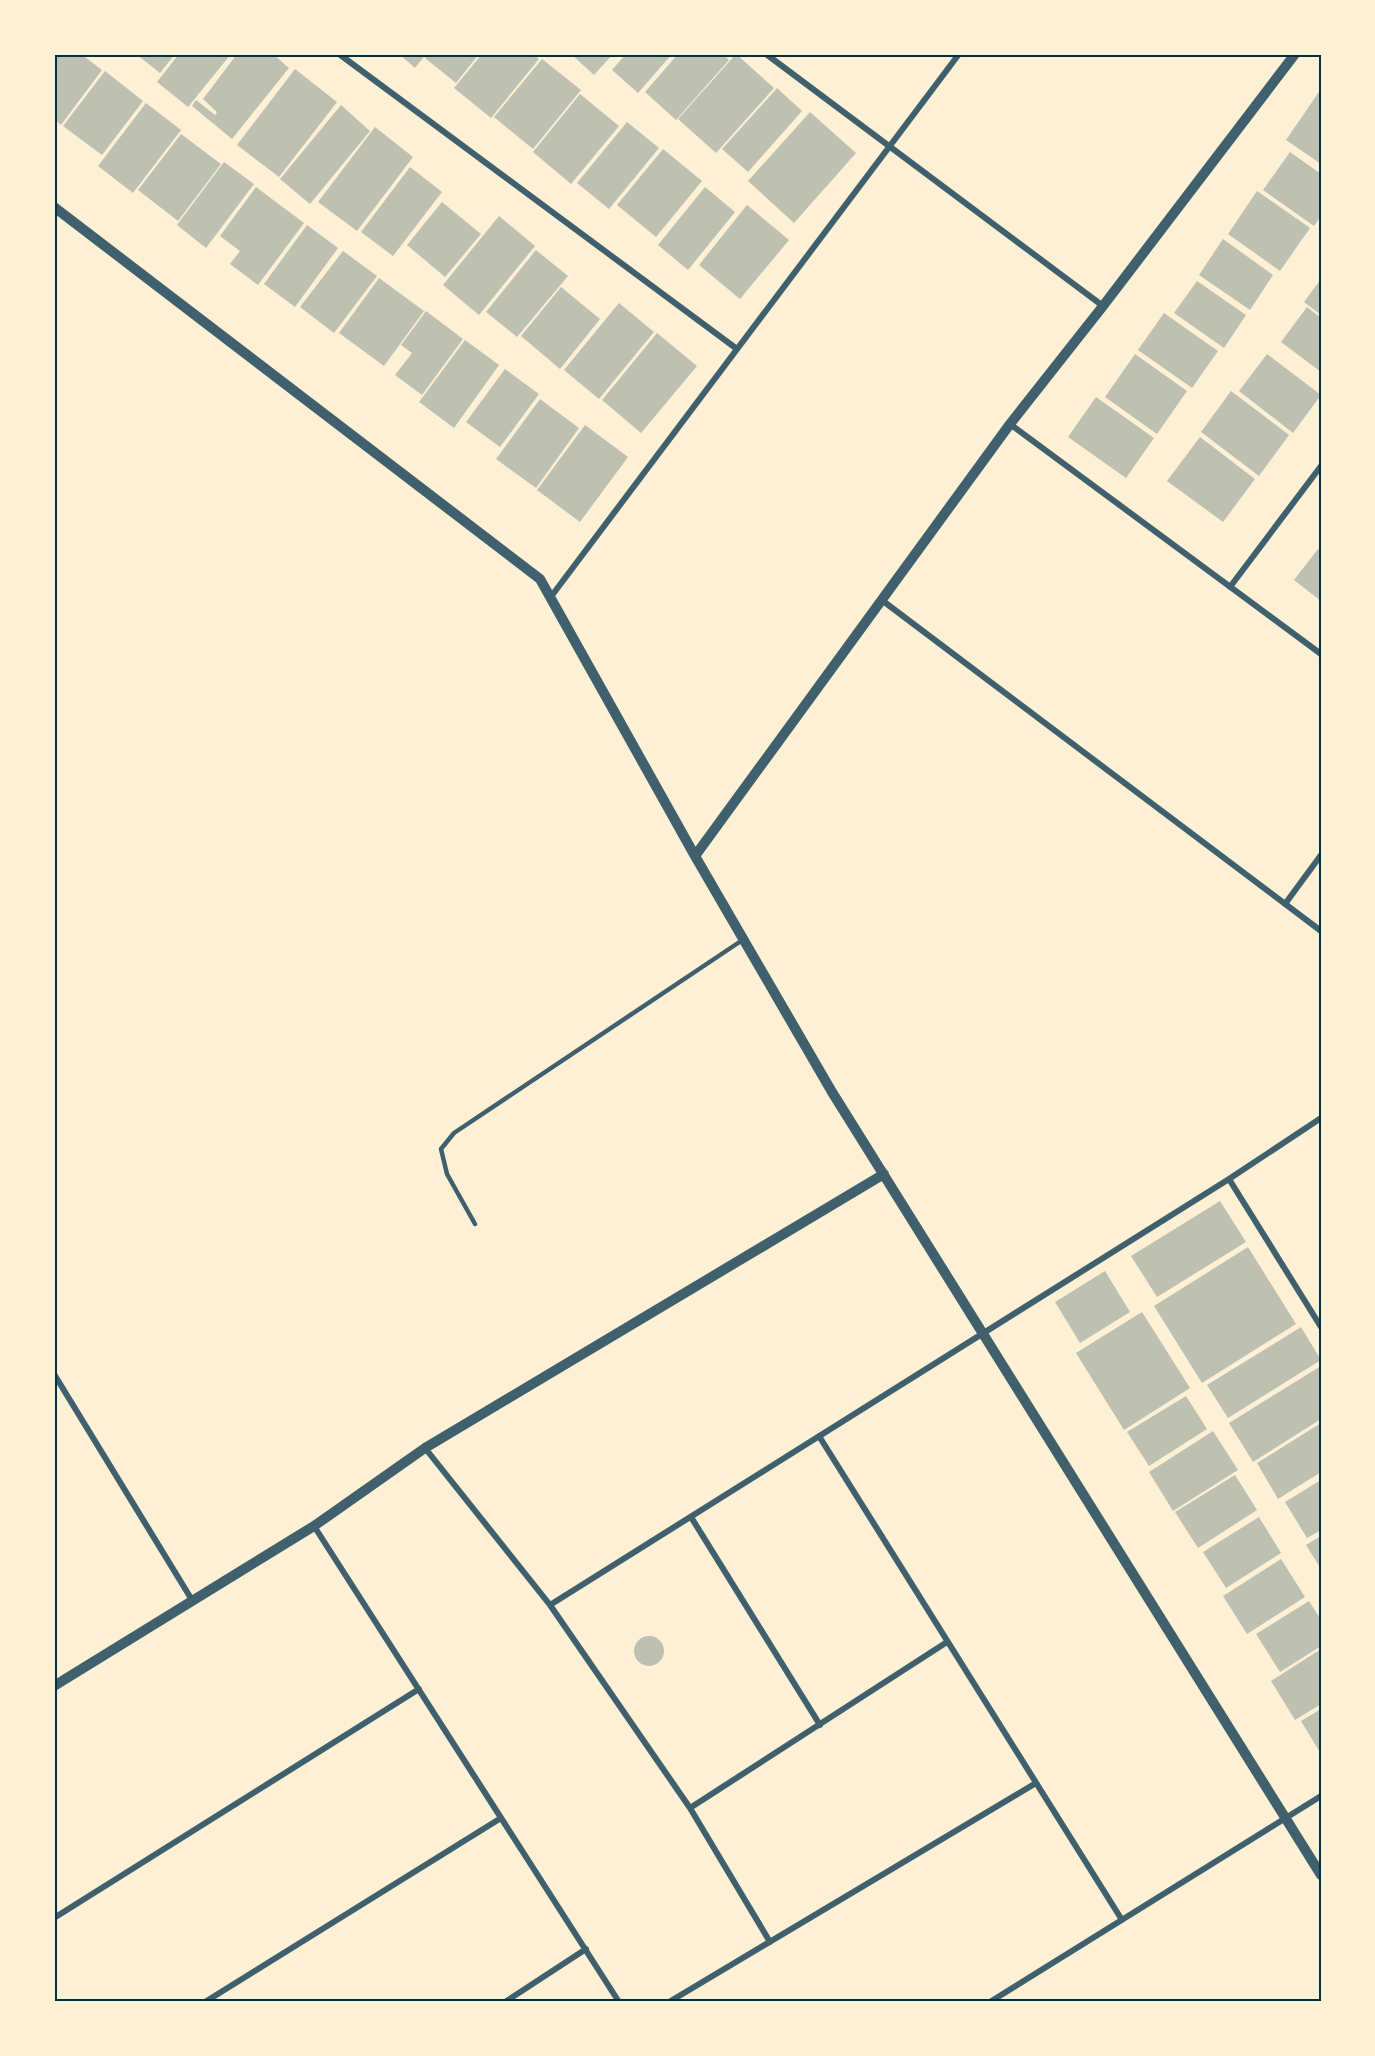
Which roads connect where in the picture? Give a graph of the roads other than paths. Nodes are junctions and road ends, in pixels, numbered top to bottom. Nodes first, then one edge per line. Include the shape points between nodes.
1 (339, 54) edge
2 (766, 54) edge
3 (959, 54) edge
4 (1295, 54) edge
5 (890, 146) junction
6 (54, 207) edge
7 (1103, 306) junction
8 (737, 349) junction
9 (1010, 424) junction
10 (1321, 466) edge
11 (1230, 587) junction
12 (550, 598) junction
13 (883, 601) junction
14 (1321, 654) edge
15 (1321, 855) edge
16 (695, 856) junction
17 (1285, 904) junction
18 (1321, 931) edge
19 (744, 939) junction
20 (1321, 1118) edge
21 (884, 1174) junction
22 (1229, 1179) junction
23 (475, 1224) dead end
24 (1321, 1327) edge
25 (983, 1333) junction
26 (54, 1374) edge
27 (819, 1436) junction
28 (425, 1448) junction
29 (691, 1517) junction
30 (314, 1526) junction
31 (192, 1600) junction
32 (550, 1605) junction
33 (947, 1642) junction
34 (54, 1686) edge
35 (419, 1689) junction
36 (820, 1725) junction
37 (1036, 1784) junction
38 (1321, 1796) edge
39 (690, 1808) junction
40 (501, 1818) junction
41 (1286, 1818) junction
42 (1321, 1875) edge
43 (54, 1917) edge
44 (1122, 1920) junction
45 (770, 1942) junction
46 (586, 1949) junction
47 (208, 2001) edge
48 (505, 2002) edge
49 (619, 2002) edge
50 (669, 2002) edge
51 (990, 2002) edge

1 - 8 street
2 - 5 street
3 - 5 street
4 - 7 street
5 - 7 street
5 - 8 street
6 - 12 street via 540,579
7 - 9 street
8 - 12 street
9 - 11 street
9 - 13 street
10 - 11 street
11 - 14 street
12 - 16 street
13 - 16 street
13 - 17 street
15 - 17 street
16 - 19 street
17 - 18 street
19 - 21 street
19 - 23 lane via 454,1133 441,1149 447,1174
20 - 22 street
21 - 25 street
21 - 28 street
22 - 24 street
22 - 25 street
25 - 27 street
25 - 41 street
26 - 31 street
27 - 29 street
27 - 33 street
28 - 30 street
28 - 32 street
29 - 32 street
29 - 36 street
30 - 31 street
30 - 35 street
31 - 34 street
32 - 39 street
33 - 36 street
33 - 37 street
35 - 40 street
35 - 43 street
36 - 39 street
37 - 44 street
37 - 45 street
38 - 41 street
39 - 45 street
40 - 46 street
40 - 47 street
41 - 42 street
41 - 44 street
44 - 51 street
45 - 50 street
46 - 48 street
46 - 49 street

